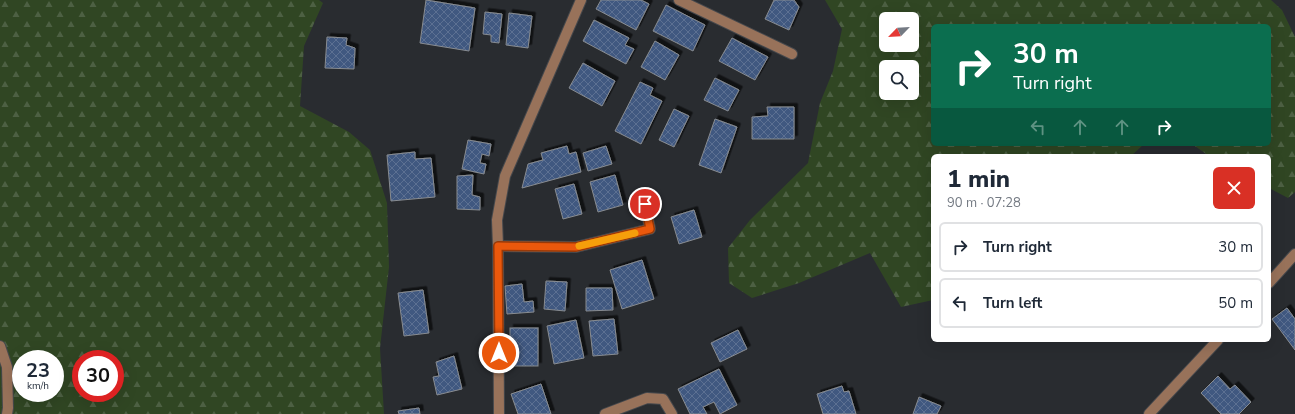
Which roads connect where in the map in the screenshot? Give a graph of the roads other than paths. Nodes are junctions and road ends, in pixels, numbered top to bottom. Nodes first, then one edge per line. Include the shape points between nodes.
1 (581, 0) edge
2 (679, 0) edge
3 (792, 54) dead end
4 (645, 204) dead end
5 (498, 246) junction
6 (1295, 254) edge
7 (1271, 281) edge
8 (1216, 342) edge
9 (0, 346) edge
10 (7, 414) edge
11 (499, 414) edge
12 (605, 414) edge
13 (672, 414) edge
14 (1149, 414) edge

1 - 5 street via 505,176 497,220
2 - 3 street
4 - 5 street via 650,229 576,247
5 - 11 street
6 - 7 street
8 - 14 street
9 - 10 street via 7,367
12 - 13 street via 647,398 663,399

